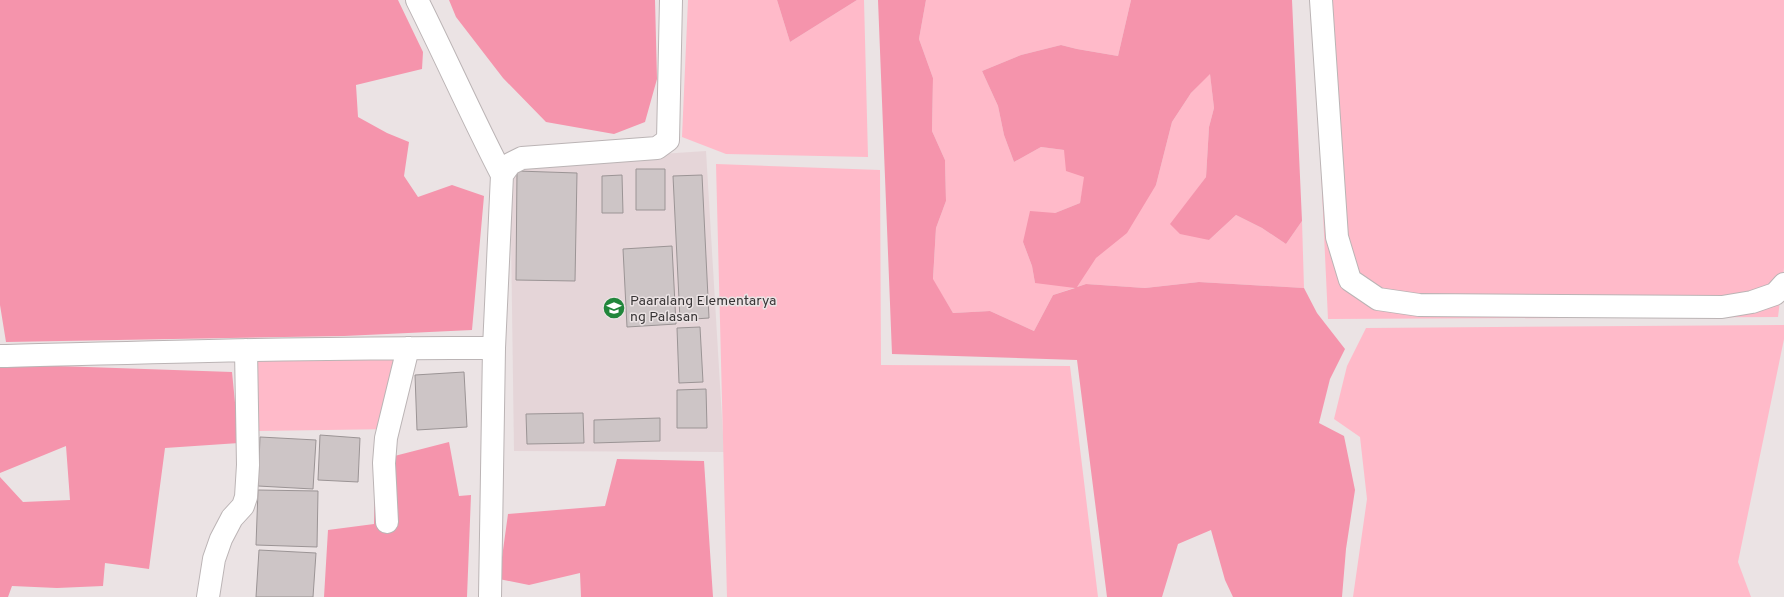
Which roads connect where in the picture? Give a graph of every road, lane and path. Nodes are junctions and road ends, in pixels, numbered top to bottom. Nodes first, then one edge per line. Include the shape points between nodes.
1 (417, 0) edge
2 (671, 0) edge
3 (1321, 0) edge
4 (502, 175) junction
5 (1784, 284) edge
6 (408, 348) junction
7 (494, 348) junction
8 (246, 350) junction
9 (0, 356) edge
10 (387, 522) dead end
11 (208, 597) edge
12 (490, 597) edge

1 - 4 street
2 - 4 street via 668,140 657,148 522,158 510,164
3 - 5 street via 1337,237 1350,280 1378,299 1420,304 1722,307 1752,302 1775,294
4 - 7 street
6 - 7 street
6 - 8 street
6 - 10 street via 386,438 384,463
7 - 12 street
8 - 9 street
8 - 11 street via 246,497 243,506 232,518 220,539

